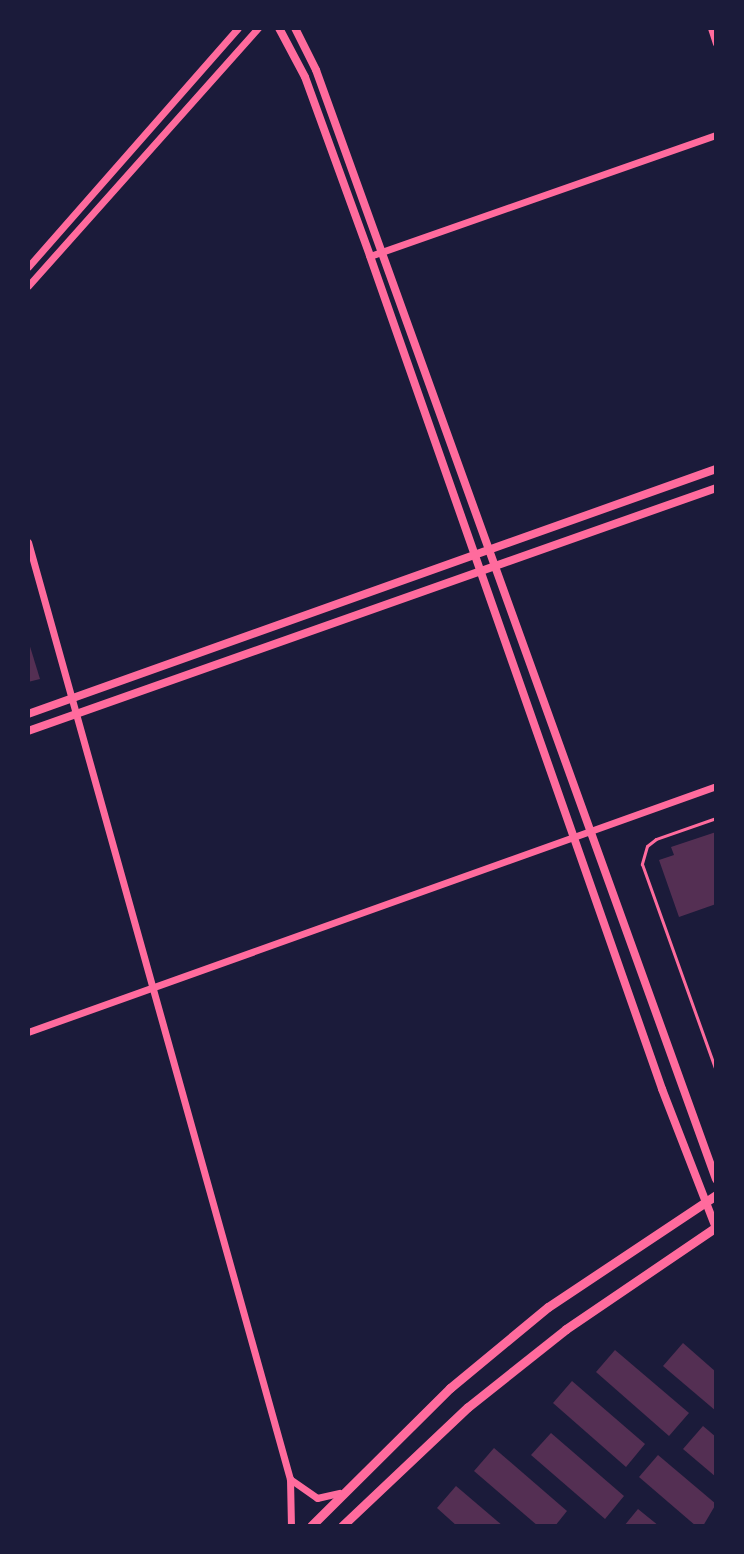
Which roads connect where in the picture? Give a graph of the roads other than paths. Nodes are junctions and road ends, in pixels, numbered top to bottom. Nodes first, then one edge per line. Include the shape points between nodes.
1 (238, 28) edge
2 (258, 28) edge
3 (279, 28) edge
4 (295, 28) edge
5 (711, 28) edge
6 (716, 43) edge
7 (716, 135) edge
8 (381, 252) junction
9 (370, 256) junction
10 (28, 267) edge
11 (28, 286) edge
12 (716, 469) edge
13 (716, 488) edge
14 (28, 542) edge
15 (489, 550) junction
16 (473, 555) junction
17 (495, 566) junction
18 (480, 571) junction
19 (72, 698) junction
20 (77, 713) junction
21 (28, 714) edge
22 (28, 731) edge
23 (716, 786) edge
24 (716, 818) edge
25 (591, 830) junction
26 (575, 836) junction
27 (154, 988) junction
28 (28, 1032) edge
29 (716, 1071) edge
30 (716, 1179) edge
31 (716, 1195) edge
32 (716, 1228) edge
33 (290, 1479) junction
34 (339, 1493) junction
35 (291, 1526) edge
36 (311, 1526) edge
37 (344, 1526) edge

1 - 10 street
2 - 11 street
3 - 9 main road via 305,77
4 - 8 main road via 316,70
5 - 6 street
7 - 8 street
8 - 9 street
8 - 15 main road
9 - 16 main road
12 - 15 main road
13 - 17 main road
14 - 19 street
15 - 16 main road
15 - 17 main road
16 - 18 main road
16 - 19 main road
17 - 18 main road
17 - 25 main road
18 - 20 main road
18 - 26 main road
19 - 20 street
19 - 21 main road
20 - 22 main road
20 - 27 street
23 - 25 street
24 - 29 lane via 656,839 642,855
25 - 26 street
25 - 30 main road
26 - 27 street
26 - 32 main road
27 - 28 street
27 - 33 street
31 - 34 main road via 548,1307 450,1388
32 - 37 main road via 566,1329 468,1407
33 - 34 street via 317,1498
33 - 35 street
34 - 36 main road

